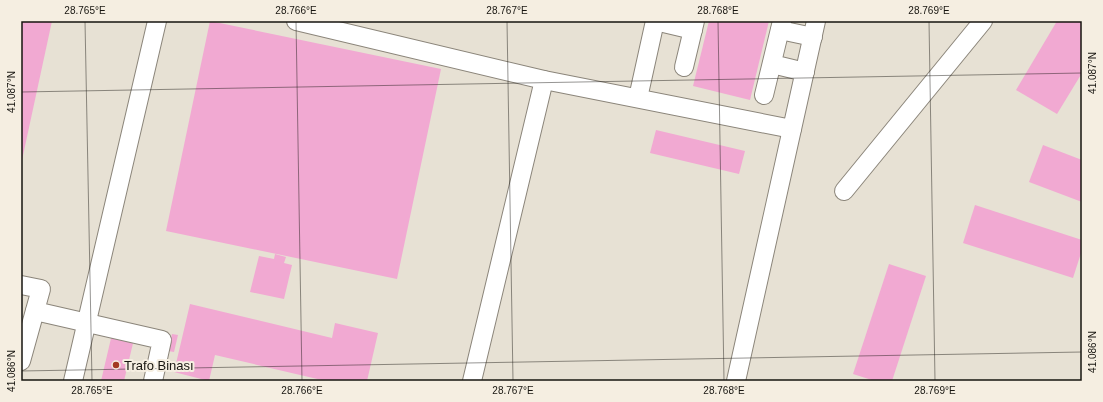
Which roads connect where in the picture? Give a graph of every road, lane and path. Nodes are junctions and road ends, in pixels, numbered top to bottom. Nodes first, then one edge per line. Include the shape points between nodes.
1 (157, 21) edge
2 (296, 21) edge
3 (655, 21) edge
4 (983, 21) edge
5 (781, 25) edge
6 (694, 26) edge
7 (815, 29) edge
8 (772, 64) junction
9 (684, 67) dead end
10 (805, 72) junction
11 (544, 80) junction
12 (764, 95) dead end
13 (638, 98) junction
14 (792, 129) junction
15 (844, 191) dead end
16 (21, 285) edge
17 (35, 311) junction
18 (86, 323) junction
19 (21, 361) edge
20 (73, 381) edge
21 (153, 381) edge
22 (472, 381) edge
23 (736, 381) edge

1 - 18 street
2 - 11 street
3 - 6 street
3 - 13 street
4 - 15 street
5 - 7 street
5 - 8 street
6 - 9 street
7 - 10 street
8 - 10 street
8 - 12 street
10 - 14 street
11 - 13 street
11 - 22 street
13 - 14 street
14 - 23 street
16 - 17 street via 41,289
17 - 18 street
17 - 19 street
18 - 20 street
18 - 21 street via 162,340

